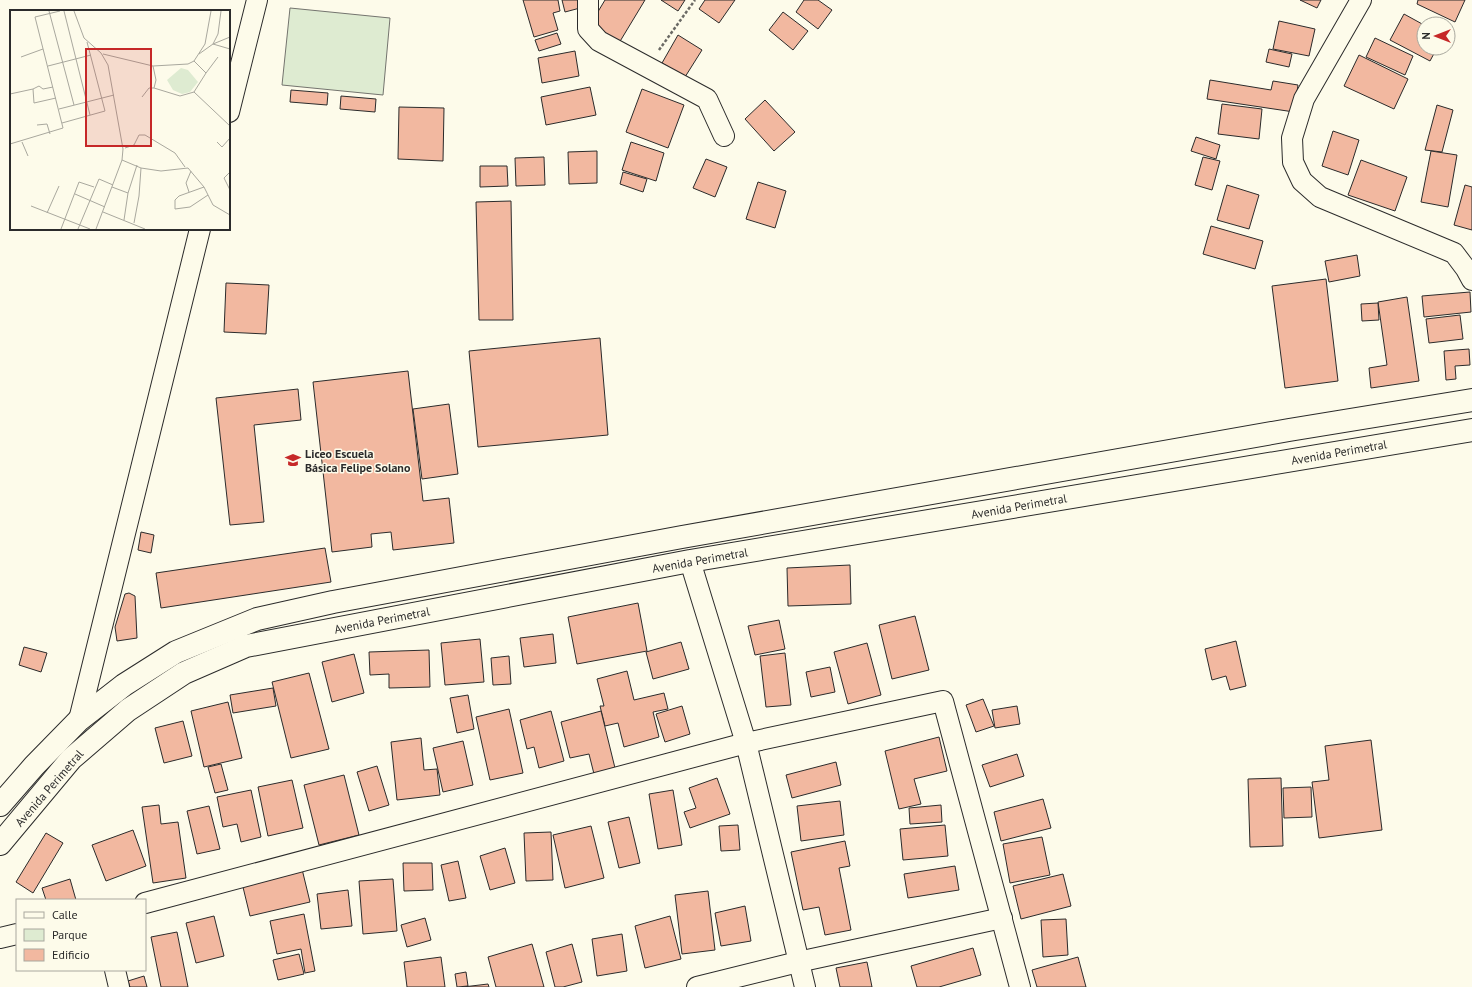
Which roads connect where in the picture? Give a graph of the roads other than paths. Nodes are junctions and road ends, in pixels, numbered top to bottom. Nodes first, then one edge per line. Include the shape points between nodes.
1 (257, 0) edge
2 (588, 0) edge
3 (1361, 0) edge
4 (230, 108) edge
5 (724, 136) dead end
6 (200, 230) edge
7 (1472, 280) edge
8 (1472, 400) edge
9 (1472, 430) edge
10 (690, 561) junction
11 (79, 720) junction
12 (746, 743) junction
13 (0, 805) edge
14 (0, 844) edge
15 (146, 903) edge
16 (1002, 918) junction
17 (16, 934) edge
18 (0, 938) edge
19 (798, 962) junction
20 (115, 971) edge
21 (119, 987) edge
22 (697, 987) edge
23 (805, 987) edge
24 (1020, 987) edge

1 - 4 street
2 - 5 street via 588,29 599,41 707,99
3 - 7 street via 1304,99 1292,138 1293,162 1302,181 1320,197 1454,253
6 - 11 street
8 - 11 main road, Avenida Perimetral via 682,537 333,602 256,619 176,652 124,685
9 - 10 main road, Avenida Perimetral
10 - 12 street
10 - 14 main road, Avenida Perimetral via 246,646 184,673 128,710 71,759
11 - 13 main road, Avenida Perimetral
12 - 15 street
12 - 16 street via 943,701
12 - 19 street
16 - 19 street
16 - 24 street
17 - 18 street
19 - 22 street
19 - 23 street
20 - 21 street

